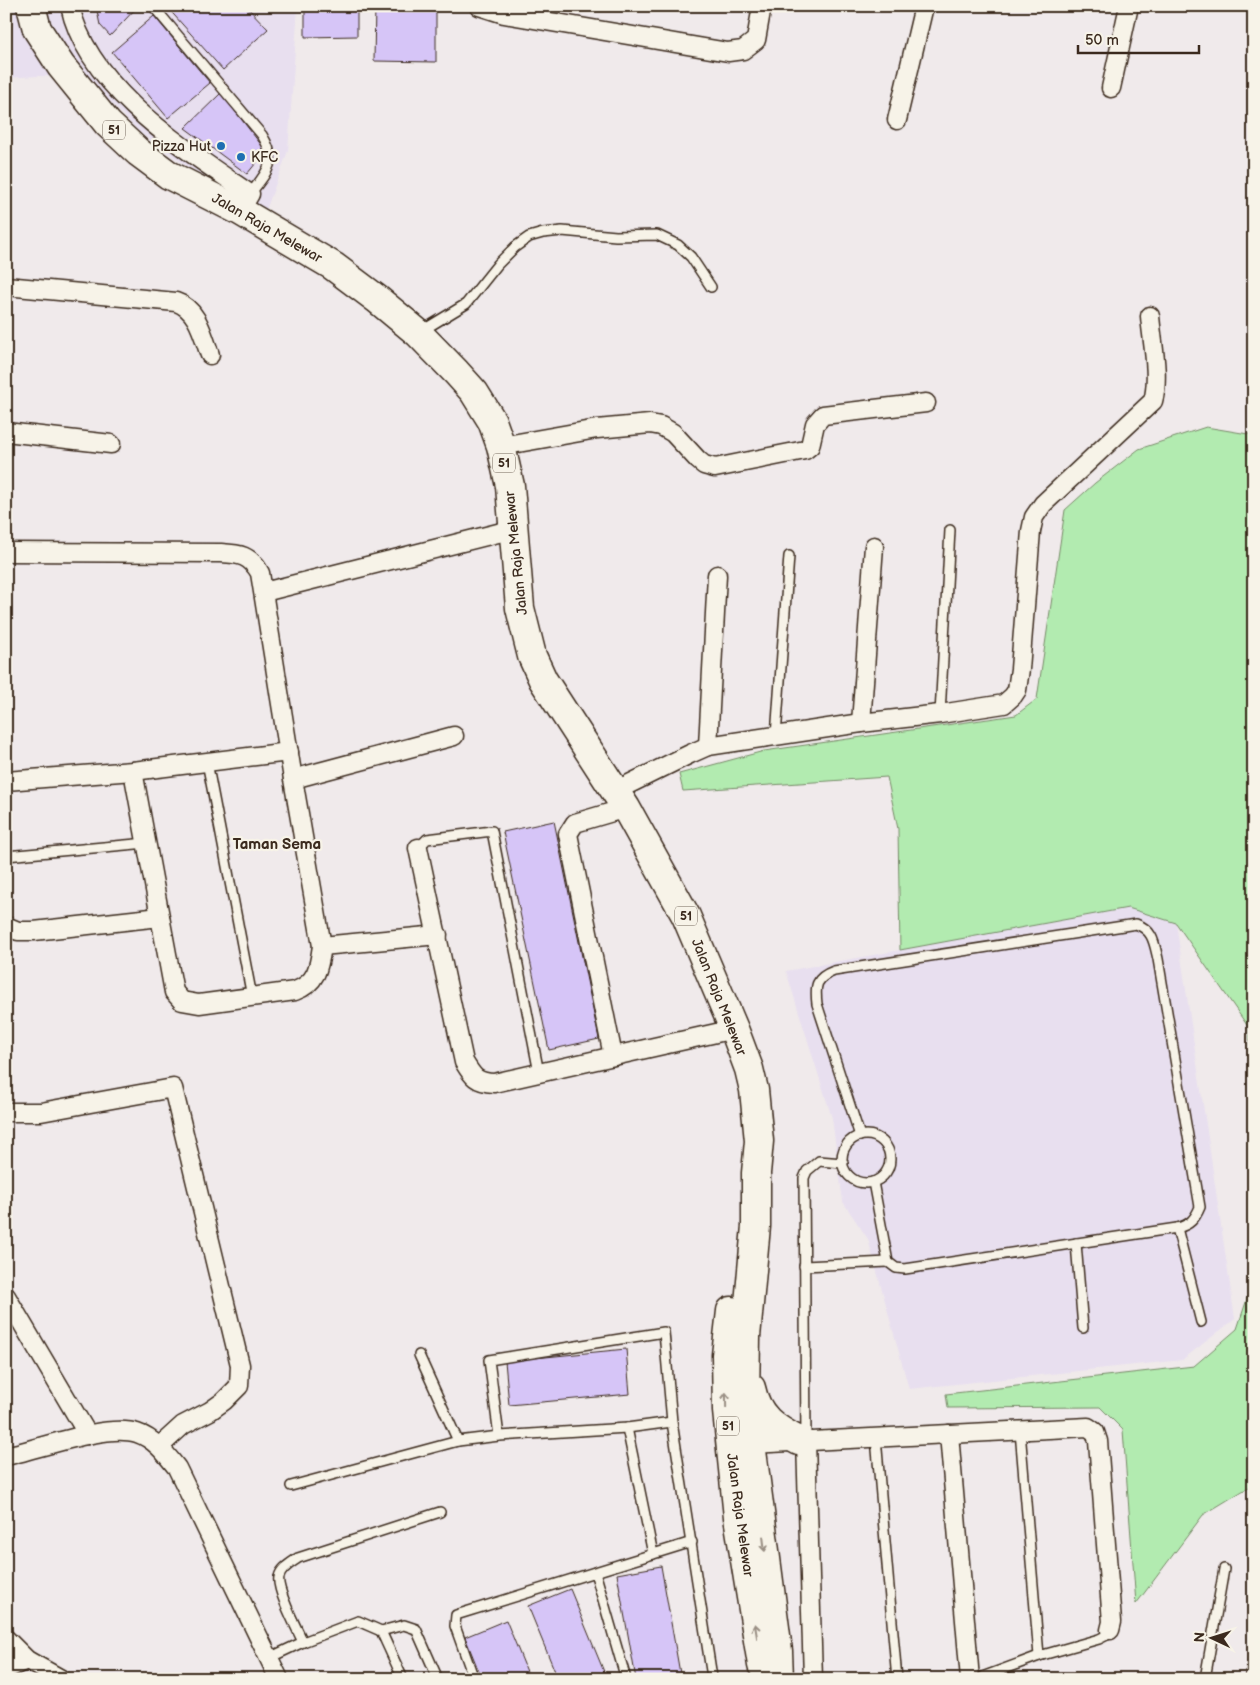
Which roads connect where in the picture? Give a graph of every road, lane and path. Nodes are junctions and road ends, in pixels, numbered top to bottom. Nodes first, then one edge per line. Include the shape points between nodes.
1 (31, 6) edge
2 (70, 6) edge
3 (153, 6) edge
4 (480, 6) edge
5 (762, 6) edge
6 (924, 6) edge
7 (1129, 6) edge
8 (1111, 88) dead end
9 (897, 120) dead end
10 (245, 202) junction
11 (6, 286) edge
12 (711, 287) dead end
13 (1150, 316) dead end
14 (418, 333) junction
15 (210, 355) dead end
16 (926, 403) dead end
17 (6, 432) edge
18 (111, 444) dead end
19 (501, 446) junction
20 (514, 529) junction
21 (950, 530) dead end
22 (874, 546) dead end
23 (6, 552) edge
24 (789, 556) dead end
25 (717, 574) dead end
26 (264, 592) junction
27 (940, 714) junction
28 (861, 723) junction
29 (454, 736) dead end
30 (776, 736) junction
31 (708, 746) junction
32 (288, 752) junction
33 (207, 762) junction
34 (133, 771) junction
35 (293, 779) junction
36 (6, 781) edge
37 (620, 800) junction
38 (147, 843) junction
39 (418, 848) joint
40 (6, 856) edge
41 (160, 918) junction
42 (6, 926) edge
43 (438, 935) junction
44 (322, 946) junction
45 (252, 997) junction
46 (734, 1029) junction
47 (613, 1056) junction
48 (539, 1073) junction
49 (6, 1112) edge
50 (860, 1136) junction
51 (843, 1163) junction
52 (756, 1173) junction
53 (873, 1182) junction
54 (1177, 1228) junction
55 (1076, 1243) junction
56 (888, 1262) junction
57 (804, 1266) junction
58 (6, 1296) edge
59 (1201, 1322) dead end
60 (1083, 1328) dead end
61 (746, 1337) junction
62 (419, 1355) dead end
63 (672, 1422) junction
64 (627, 1428) junction
65 (1020, 1431) junction
66 (949, 1434) junction
67 (88, 1435) junction
68 (499, 1436) junction
69 (876, 1438) junction
70 (458, 1441) junction
71 (802, 1441) junction
72 (750, 1444) junction
73 (160, 1446) junction
74 (7, 1455) edge
75 (291, 1486) dead end
76 (440, 1512) dead end
77 (749, 1515) junction
78 (692, 1542) junction
79 (653, 1554) junction
80 (1224, 1569) dead end
81 (595, 1572) junction
82 (1110, 1630) joint
83 (381, 1631) junction
84 (6, 1639) edge
85 (303, 1642) junction
86 (1039, 1656) junction
87 (269, 1658) junction
88 (1254, 1659) edge
89 (27, 1660) junction
90 (6, 1669) edge
91 (61, 1679) edge
92 (279, 1679) edge
93 (403, 1679) edge
94 (438, 1679) edge
95 (474, 1679) edge
96 (626, 1679) edge
97 (710, 1679) edge
98 (765, 1679) edge
99 (779, 1679) edge
100 (813, 1679) edge
101 (897, 1679) edge
102 (970, 1679) edge
103 (977, 1679) edge
104 (1206, 1679) edge
105 (1250, 1679) edge

1 - 10 highway, Jalan Raja Melewar / 51 via 38,29 61,66 108,124 138,152 169,175
2 - 10 street via 90,54 125,98
3 - 10 lane via 269,146 272,158 268,171
4 - 5 street via 504,14 728,52 743,50 756,40
6 - 9 street
7 - 8 street
10 - 14 highway, Jalan Raja Melewar / 51
11 - 15 street via 185,305 196,318
12 - 14 lane via 691,257 678,245 657,235 543,233 529,237 515,247 466,304
13 - 27 street via 1156,378 1153,401 1043,504 1034,517 1020,669 1013,696 1004,704
14 - 19 highway, Jalan Raja Melewar / 51 via 474,392 492,421
16 - 19 street via 823,415 816,424 810,446 805,450 715,468 704,465 672,433 650,424 597,429
17 - 18 street
19 - 20 highway, Jalan Raja Melewar / 51 via 510,486
20 - 26 street
20 - 37 highway, Jalan Raja Melewar / 51 via 516,580 532,656 543,680
21 - 27 lane
22 - 28 street
23 - 26 street via 234,553 254,562
24 - 30 lane
25 - 31 street
26 - 32 street
27 - 28 street
28 - 30 street
29 - 35 street
30 - 31 street
31 - 37 street via 690,754
32 - 33 street
32 - 35 street
33 - 34 street
33 - 45 lane
34 - 36 street
34 - 38 street
35 - 44 street
37 - 46 highway, Jalan Raja Melewar / 51 via 686,916
37 - 47 street via 575,823 568,834
38 - 40 lane
38 - 41 street
39 - 43 street
39 - 48 lane via 427,839 492,831
41 - 42 street via 34,931 18,931
41 - 45 street via 174,992 182,1001 200,1004
43 - 44 street
43 - 48 street via 464,1062 472,1076 482,1082 494,1083
44 - 45 street via 320,966 305,987
46 - 47 street
46 - 52 highway, Jalan Raja Melewar / 51 via 754,1090 759,1141
47 - 48 street
49 - 73 street via 41,1112 173,1088 240,1365 239,1386 224,1401 183,1425
50 - 51 lane via 844,1149
50 - 53 lane via 876,1137 888,1149 890,1157 886,1172
50 - 54 lane via 817,1004 815,991 824,975 1136,924 1145,927 1153,938 1158,959 1200,1207 1194,1219
51 - 53 lane via 846,1171 857,1181
51 - 57 lane via 819,1161 804,1178
52 - 61 highway, Jalan Raja Melewar / 51 via 756,1226
77 -> 52 highway, Jalan Raja Melewar / 51 via 727,1411 726,1355 739,1232 745,1201
53 - 56 lane
54 - 55 lane
54 - 59 lane
55 - 56 lane via 905,1269 896,1268
55 - 60 lane
56 - 57 lane
57 - 71 lane
58 - 67 street
61 - 71 highway via 751,1390 758,1409 770,1424
61 - 72 highway, Jalan Raja Melewar / 51 via 745,1397
62 - 70 lane
63 - 64 lane
63 - 68 lane via 664,1332 489,1360
63 - 78 lane
64 - 68 lane
64 - 79 lane
65 - 66 street
65 - 82 street via 1088,1427 1095,1432 1112,1622
65 - 86 lane
66 - 69 street
66 - 102 street
67 - 73 street via 114,1431 137,1433
67 - 74 street
68 - 70 lane
69 - 71 street
69 - 101 lane
70 - 75 lane
71 - 72 street
71 - 77 highway via 781,1447 772,1454
71 - 100 street
72 - 77 highway, Jalan Raja Melewar / 51
73 - 87 street via 177,1468
76 - 85 lane via 298,1558 287,1565 279,1576 279,1588
98 -> 77 highway, Jalan Raja Melewar / 51
77 -> 99 highway, Jalan Raja Melewar / 51 via 778,1651
78 - 79 lane
78 - 97 lane
79 - 81 lane
80 - 104 lane
81 - 95 lane via 456,1615 455,1626
81 - 96 lane
82 - 86 lane via 1099,1639
83 - 85 lane via 358,1621
83 - 93 lane
83 - 94 lane via 404,1626 416,1629
84 - 89 street
85 - 87 lane
86 - 103 lane
87 - 92 street
88 - 105 lane
89 - 90 street
89 - 91 street

